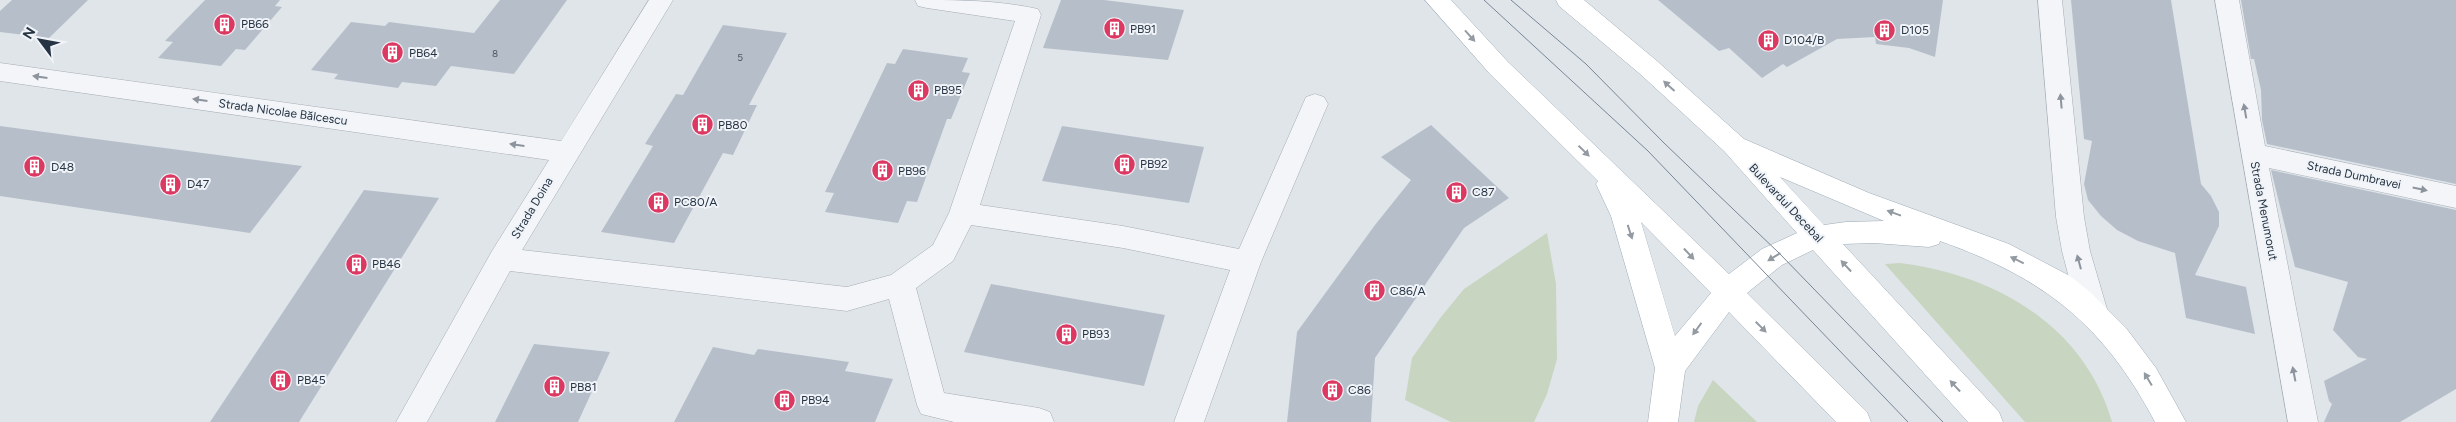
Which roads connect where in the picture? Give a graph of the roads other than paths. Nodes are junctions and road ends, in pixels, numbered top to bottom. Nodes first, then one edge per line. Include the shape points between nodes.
1 (661, 0) edge
2 (927, 0) edge
3 (1437, 0) edge
4 (1568, 0) edge
5 (2050, 0) edge
6 (2227, 0) edge
7 (0, 72) edge
8 (1315, 104) dead end
9 (1733, 144) junction
10 (566, 152) junction
11 (2253, 154) junction
12 (1604, 171) junction
13 (2456, 197) edge
14 (963, 213) junction
15 (1819, 237) junction
16 (1972, 241) junction
17 (502, 258) junction
18 (1248, 262) junction
19 (900, 284) junction
20 (1726, 293) junction
21 (2092, 309) junction
22 (1670, 368) junction
23 (411, 422) edge
24 (1039, 422) edge
25 (1189, 422) edge
26 (1649, 422) edge
27 (1662, 422) edge
28 (1856, 422) edge
29 (1988, 422) edge
30 (2171, 422) edge
31 (2303, 422) edge

1 - 10 street, Strada Doina
2 - 14 street via 1029,15
3 -> 12 main road via 1499,68
9 -> 4 main road, Bulevardul Decebal
21 -> 5 street via 2070,217
11 -> 6 street, Strada Menumorut
10 -> 7 street, Strada Nicolae Bălcescu
8 - 18 street
9 - 15 main road, Bulevardul Decebal
16 -> 9 main road via 1876,207
10 - 17 street, Strada Doina
11 -> 13 street, Strada Dumbravei
31 -> 11 street, Strada Menumorut
12 -> 20 main road
12 -> 22 main road via 1625,216
14 - 18 street via 1123,237
14 - 19 street via 943,253
15 - 16 main road via 1869,232
15 -> 20 main road via 1779,253
29 -> 15 main road, Bulevardul Decebal
21 -> 16 main road via 2039,271
17 - 19 street via 847,299
17 - 23 street, Strada Doina
18 - 25 street
19 - 24 street via 932,405
20 -> 22 main road
20 -> 28 main road
30 -> 21 main road via 2142,370
22 - 26 street
22 - 27 main road

